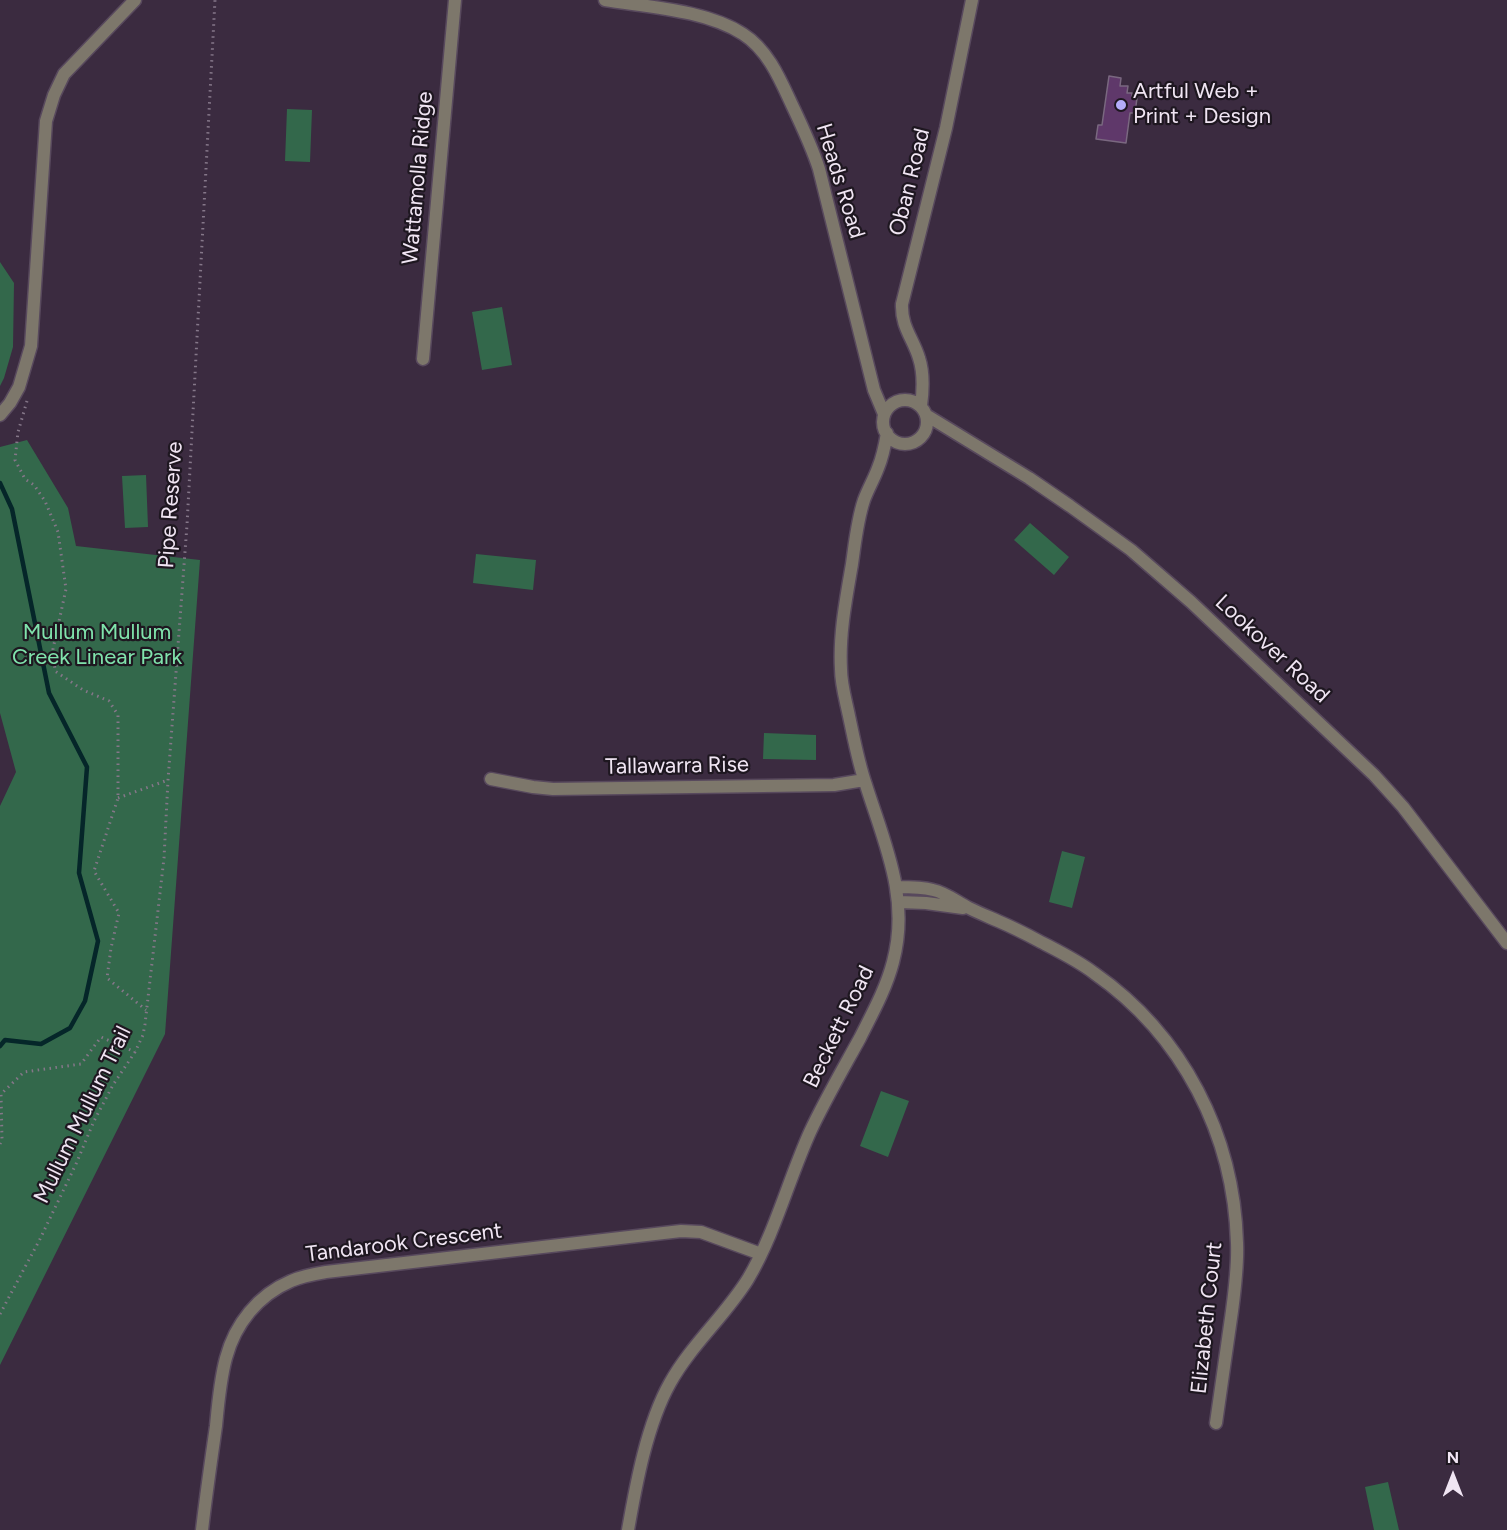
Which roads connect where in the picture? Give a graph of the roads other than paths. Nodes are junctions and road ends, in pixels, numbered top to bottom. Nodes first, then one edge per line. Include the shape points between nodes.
1 (135, 0) edge
2 (455, 0) edge
3 (605, 0) edge
4 (972, 0) edge
5 (423, 359) dead end
6 (922, 371) junction
7 (874, 390) junction
8 (904, 400) junction
9 (924, 411) junction
10 (884, 414) junction
11 (1, 415) edge
12 (887, 433) junction
13 (924, 433) junction
14 (962, 437) junction
15 (901, 443) junction
16 (878, 471) junction
17 (491, 779) dead end
18 (864, 780) junction
19 (897, 887) junction
20 (899, 902) junction
21 (970, 909) junction
22 (1507, 943) edge
23 (761, 1254) junction
24 (1216, 1423) dead end
25 (202, 1530) edge
26 (628, 1530) edge

1 - 11 street via 64,74 54,95 46,121 31,346 19,387
2 - 5 street, Wattamolla Ridge
3 - 7 street, Heads Road via 700,16 743,34 768,58 809,140 819,169
4 - 6 street, Oban Road via 946,128 902,304 901,316
6 - 8 street via 916,387
6 - 9 street, Oban Road
7 - 8 street
7 - 10 street, Heads Road
8 - 9 street via 915,402
8 - 10 street
9 - 13 street
9 - 14 street, Lookover Road
10 - 12 street
12 - 15 street
12 - 16 street, Beckett Road
13 - 14 street, Lookover Road
13 - 15 street via 914,442
14 - 22 street, Lookover Road via 1070,506 1131,550 1191,602 1374,775
15 - 16 street, Beckett Road
16 - 18 street, Beckett Road via 858,525 840,644 842,683
17 - 18 street, Tallawarra Rise via 553,789 834,784
18 - 19 street, Beckett Road
19 - 20 street, Beckett Road
19 - 21 street, Elizabeth Court via 934,890
20 - 21 street, Elizabeth Court
20 - 23 street, Beckett Road via 898,941 890,976 811,1131
21 - 24 street, Elizabeth Court via 1072,958 1114,988 1179,1058 1210,1115 1228,1172 1238,1244
23 - 25 street, Tandarook Crescent via 701,1232 681,1231 326,1272 291,1281 255,1305 230,1345
23 - 26 street, Beckett Road via 732,1302 670,1383 646,1448

